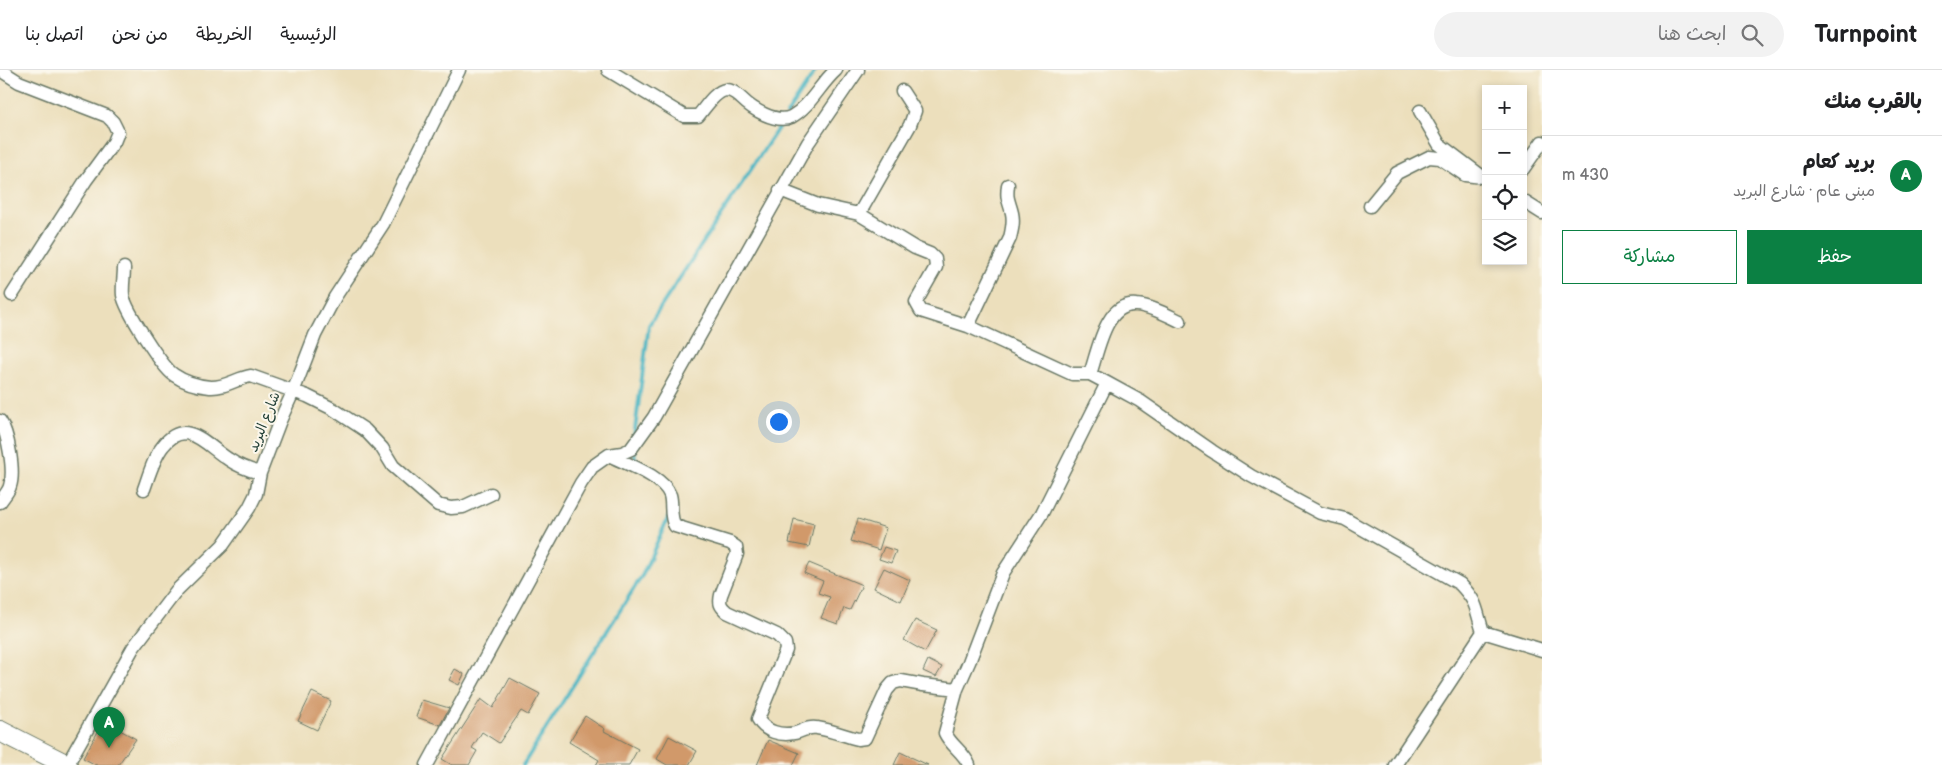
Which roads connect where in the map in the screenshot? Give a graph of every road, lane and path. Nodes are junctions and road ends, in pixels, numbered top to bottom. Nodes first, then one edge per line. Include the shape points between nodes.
1 (0, 70) edge
2 (459, 70) edge
3 (608, 70) edge
4 (836, 70) edge
5 (858, 70) edge
6 (902, 91) dead end
7 (1420, 111) dead end
8 (1542, 142) edge
9 (1527, 163) edge
10 (1482, 176) edge
11 (1482, 178) edge
12 (1008, 185) dead end
13 (780, 190) junction
14 (1527, 204) edge
15 (1370, 206) dead end
16 (1542, 213) edge
17 (859, 214) junction
18 (124, 268) dead end
19 (12, 295) dead end
20 (1180, 321) dead end
21 (968, 326) junction
22 (1090, 374) junction
23 (1107, 383) junction
24 (293, 392) junction
25 (0, 421) edge
26 (609, 455) junction
27 (260, 473) junction
28 (144, 488) dead end
29 (492, 494) dead end
30 (0, 502) edge
31 (1483, 632) junction
32 (1542, 650) edge
33 (957, 689) junction
34 (0, 731) edge
35 (67, 765) edge
36 (428, 765) edge
37 (969, 765) edge
38 (1395, 765) edge

1 - 19 street via 19,82 107,116 118,132
2 - 24 street, شارع البريد via 383,224 335,297 315,335
3 - 4 street via 684,116 698,116 716,95 725,90 735,92 742,100 777,119 799,112
5 - 13 street
6 - 17 street via 915,111
7 - 10 street via 1439,144
8 - 9 street
11 - 15 street via 1465,175 1440,158 1429,157 1397,173
12 - 21 street via 1006,199 1013,224 1010,238
13 - 17 street via 818,205
13 - 26 street via 654,417 631,449
14 - 16 street
17 - 21 street via 935,259 936,267 916,302 921,311
18 - 24 street via 123,295 135,323 174,375 214,387 251,376
20 - 22 street via 1136,305 1121,307 1112,315
21 - 22 street via 1072,374
22 - 23 street
23 - 31 street via 1140,401 1251,476 1320,513 1344,519 1460,584 1477,606
23 - 33 street via 1042,512 1003,573
24 - 27 street, شارع البريد
24 - 29 street via 332,409 365,430 393,466 438,505 464,507
25 - 30 street via 9,443 11,462 10,487
26 - 33 street via 664,485 670,496 671,520 675,526 736,547 738,554 721,595 721,607 777,635 785,643 786,650 758,719 762,727 783,734 816,727 858,739 866,738 887,690 893,684 901,681
26 - 36 street via 592,467 580,483
27 - 28 street via 235,463 203,439 186,432 171,437 162,446
27 - 35 street, شارع البريد via 256,494 236,528 177,590 133,648
31 - 32 street
31 - 38 street
33 - 37 street via 945,733 966,756
34 - 35 main road

